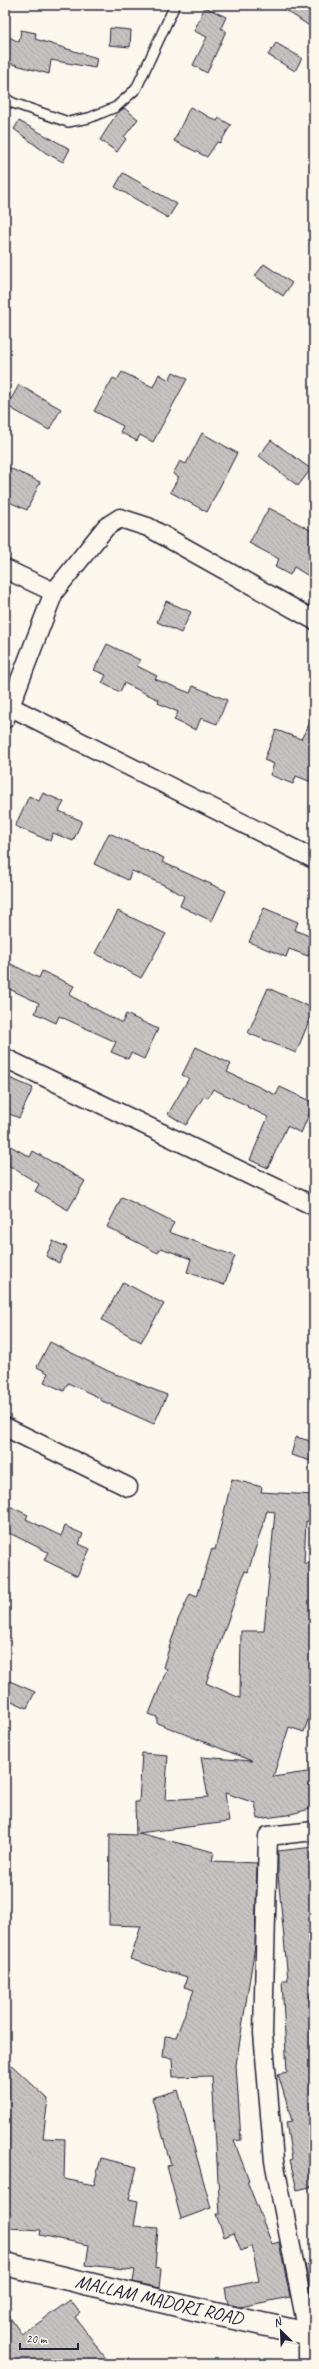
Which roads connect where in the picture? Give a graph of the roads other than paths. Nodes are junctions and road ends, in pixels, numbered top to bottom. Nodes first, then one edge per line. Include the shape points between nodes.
1 (175, 5) edge
2 (5, 98) edge
3 (5, 569) edge
4 (54, 592) junction
5 (314, 620) edge
6 (8, 713) edge
7 (314, 859) edge
8 (5, 1058) edge
9 (314, 1206) edge
10 (5, 1427) edge
11 (128, 1487) dead end
12 (314, 1831) edge
13 (5, 2264) edge
14 (311, 2334) edge
15 (308, 2364) edge

1 - 2 lane via 136,89 116,106 89,118 68,122
3 - 4 street
4 - 5 street via 106,527 120,518 148,527
4 - 6 street
6 - 7 street
8 - 9 street
10 - 11 street
12 - 14 street via 268,1836 263,2025 274,2161
13 - 14 street, MALLAM MADORI ROAD
14 - 15 street

